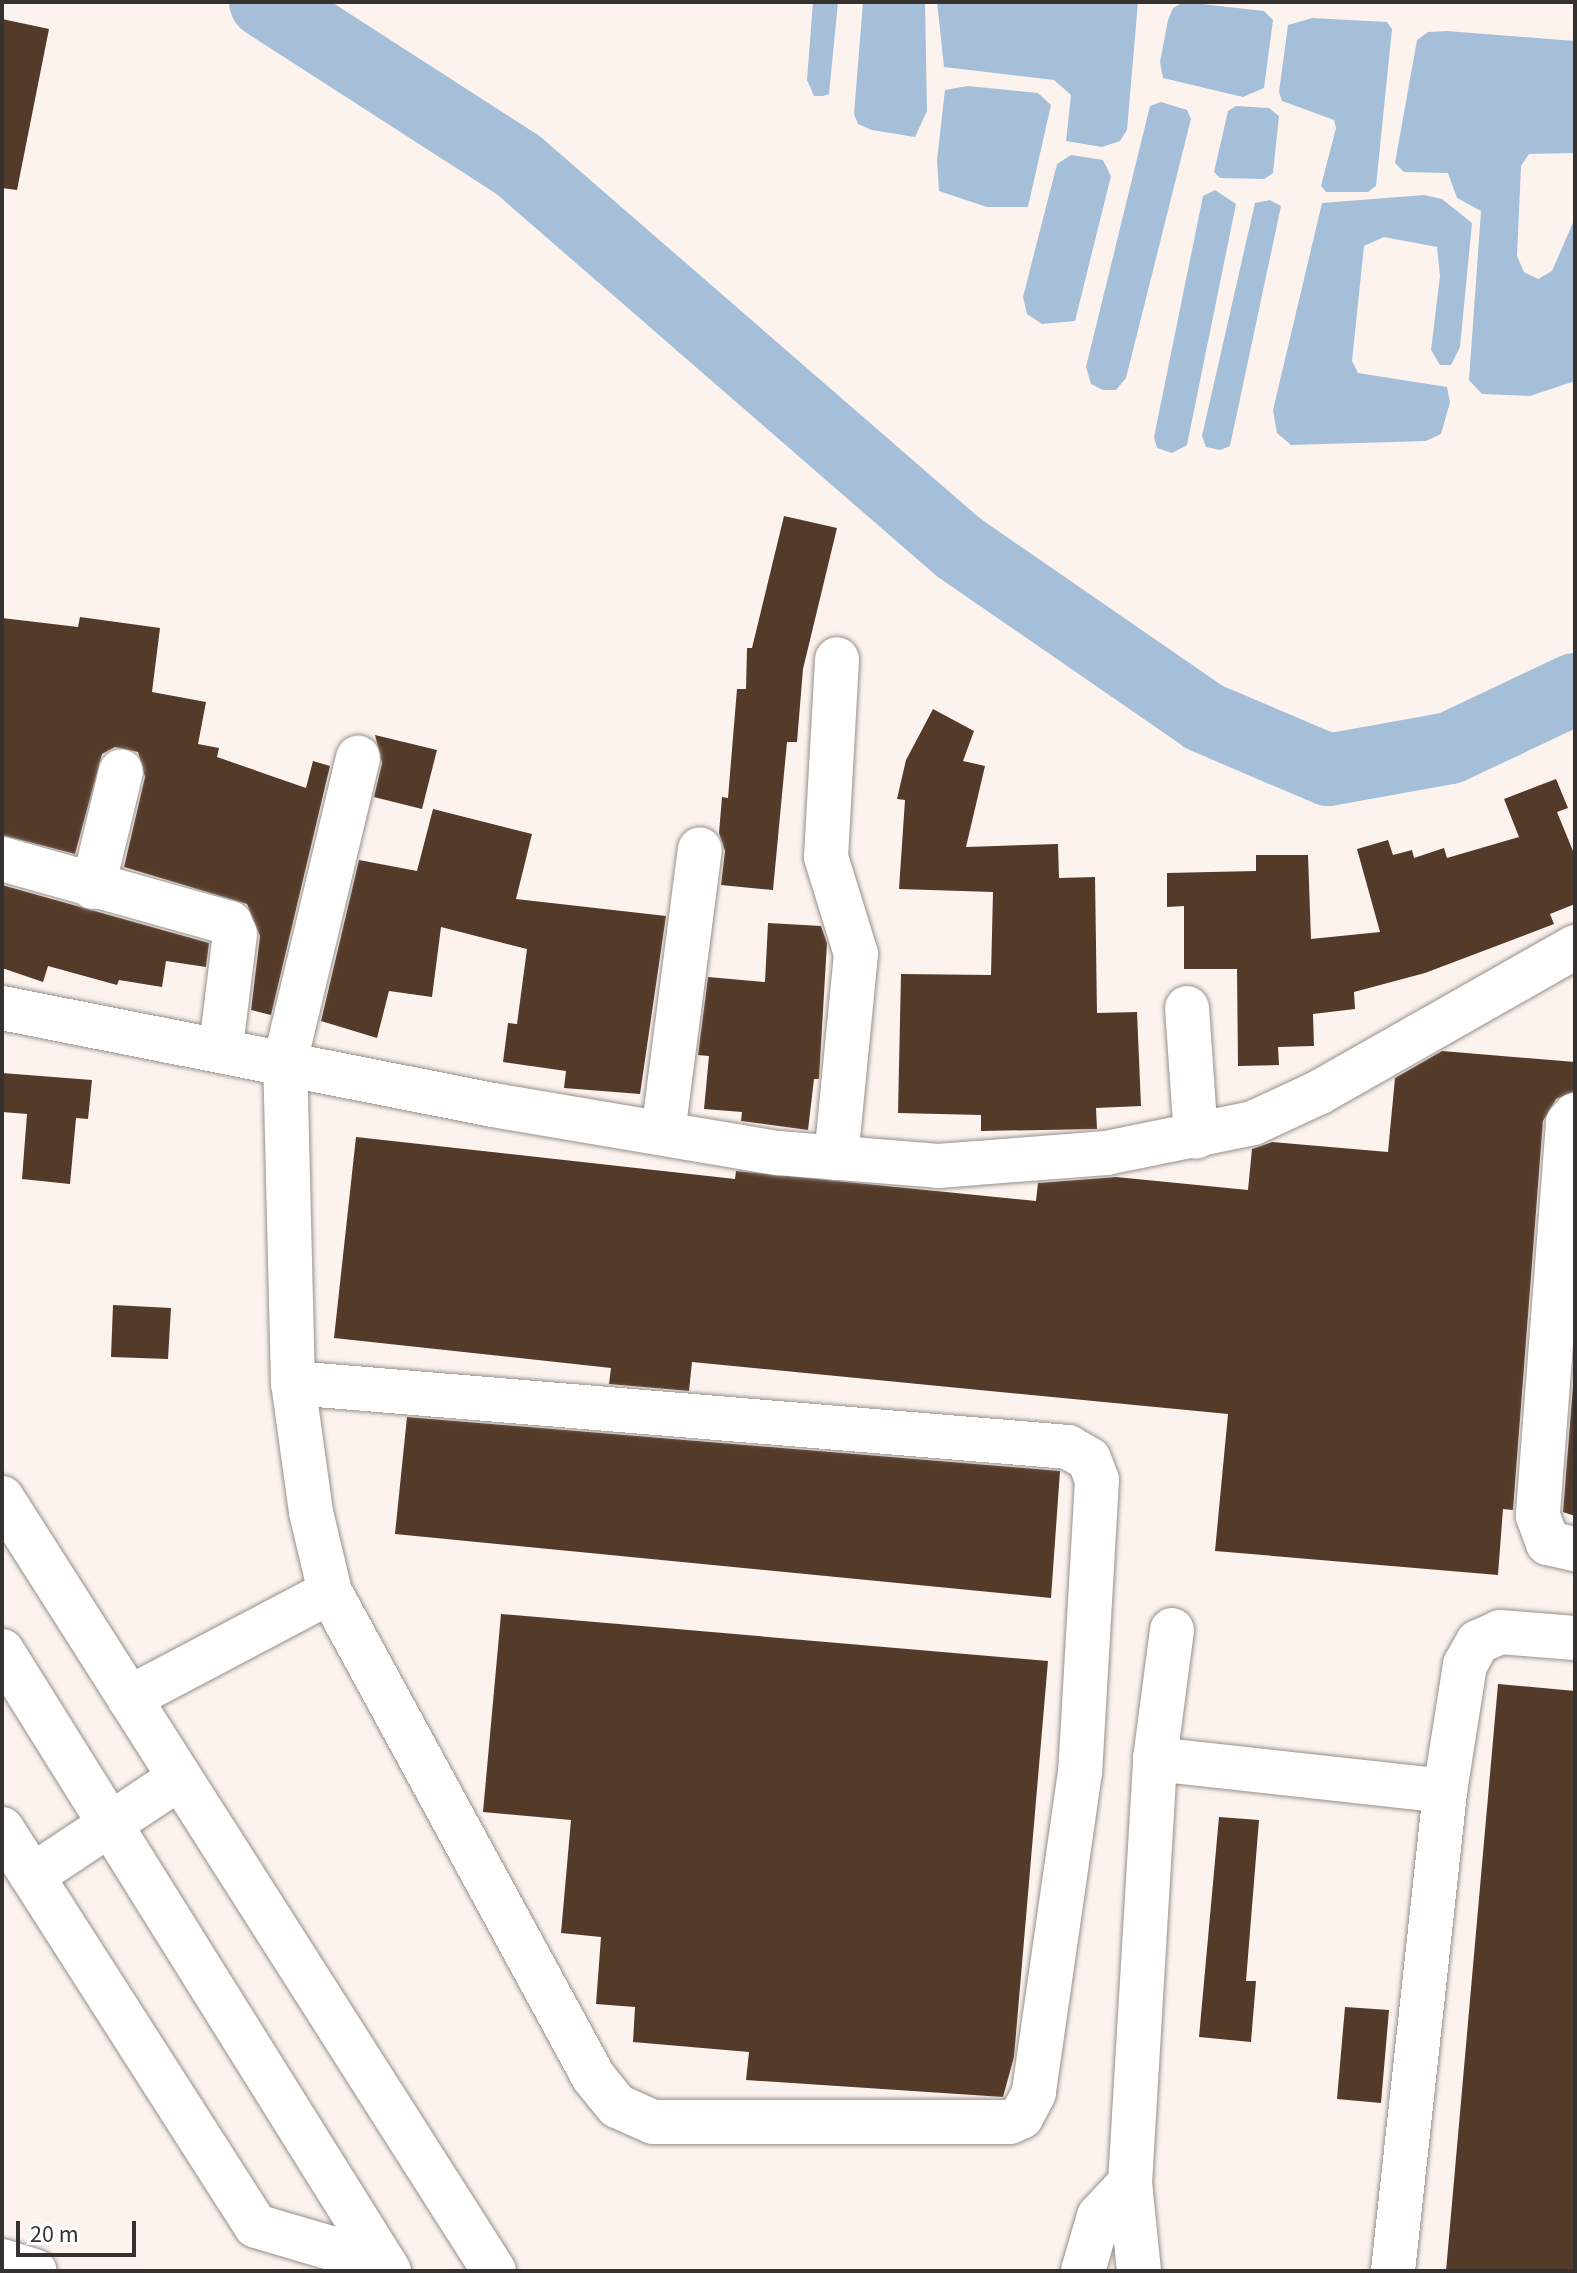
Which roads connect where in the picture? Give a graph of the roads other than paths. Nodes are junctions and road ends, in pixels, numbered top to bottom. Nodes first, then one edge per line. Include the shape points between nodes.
1 (837, 659) dead end
2 (358, 758) dead end
3 (121, 771) dead end
4 (700, 849) dead end
5 (2, 859) edge
6 (93, 887) junction
7 (1575, 947) edge
8 (2, 1008) edge
9 (1187, 1008) dead end
10 (221, 1047) junction
11 (285, 1062) junction
12 (1575, 1115) edge
13 (663, 1133) junction
14 (1196, 1137) junction
15 (836, 1158) junction
16 (293, 1383) junction
17 (2, 1498) edge
18 (1575, 1549) edge
19 (330, 1592) junction
20 (1172, 1630) dead end
21 (1575, 1638) edge
22 (2, 1651) edge
23 (129, 1698) junction
24 (1155, 1759) junction
25 (178, 1779) junction
26 (1445, 1791) junction
27 (110, 1822) junction
28 (2, 1829) edge
29 (32, 1876) junction
30 (1130, 2183) junction
31 (2, 2261) edge
32 (387, 2267) edge
33 (35, 2271) edge
34 (494, 2271) edge
35 (1083, 2271) edge
36 (1139, 2271) edge
37 (1393, 2271) edge

1 - 15 street via 826,857 856,954
2 - 11 street
3 - 6 street
4 - 13 street
5 - 6 street
6 - 10 street via 230,923 235,934
7 - 14 street via 1318,1093 1253,1123
8 - 10 street
9 - 14 street
10 - 11 street
11 - 13 street
11 - 16 street
12 - 18 street via 1568,1123 1538,1516 1548,1543
13 - 15 street
14 - 15 street via 1021,1162 938,1166
16 - 19 street via 311,1512
16 - 19 street via 1068,1447 1089,1459 1097,1480 1080,1772 1034,2093 1026,2113 1010,2122 653,2122 617,2106 593,2076
17 - 23 street
19 - 23 street
20 - 24 street
21 - 26 street via 1500,1632 1471,1650
22 - 27 street
23 - 25 street
24 - 26 street
24 - 30 street
25 - 27 street
25 - 34 street
26 - 37 street
27 - 29 street
27 - 32 street
28 - 29 street
29 - 32 street via 256,2226
30 - 35 street via 1099,2216
30 - 36 street
31 - 33 street

